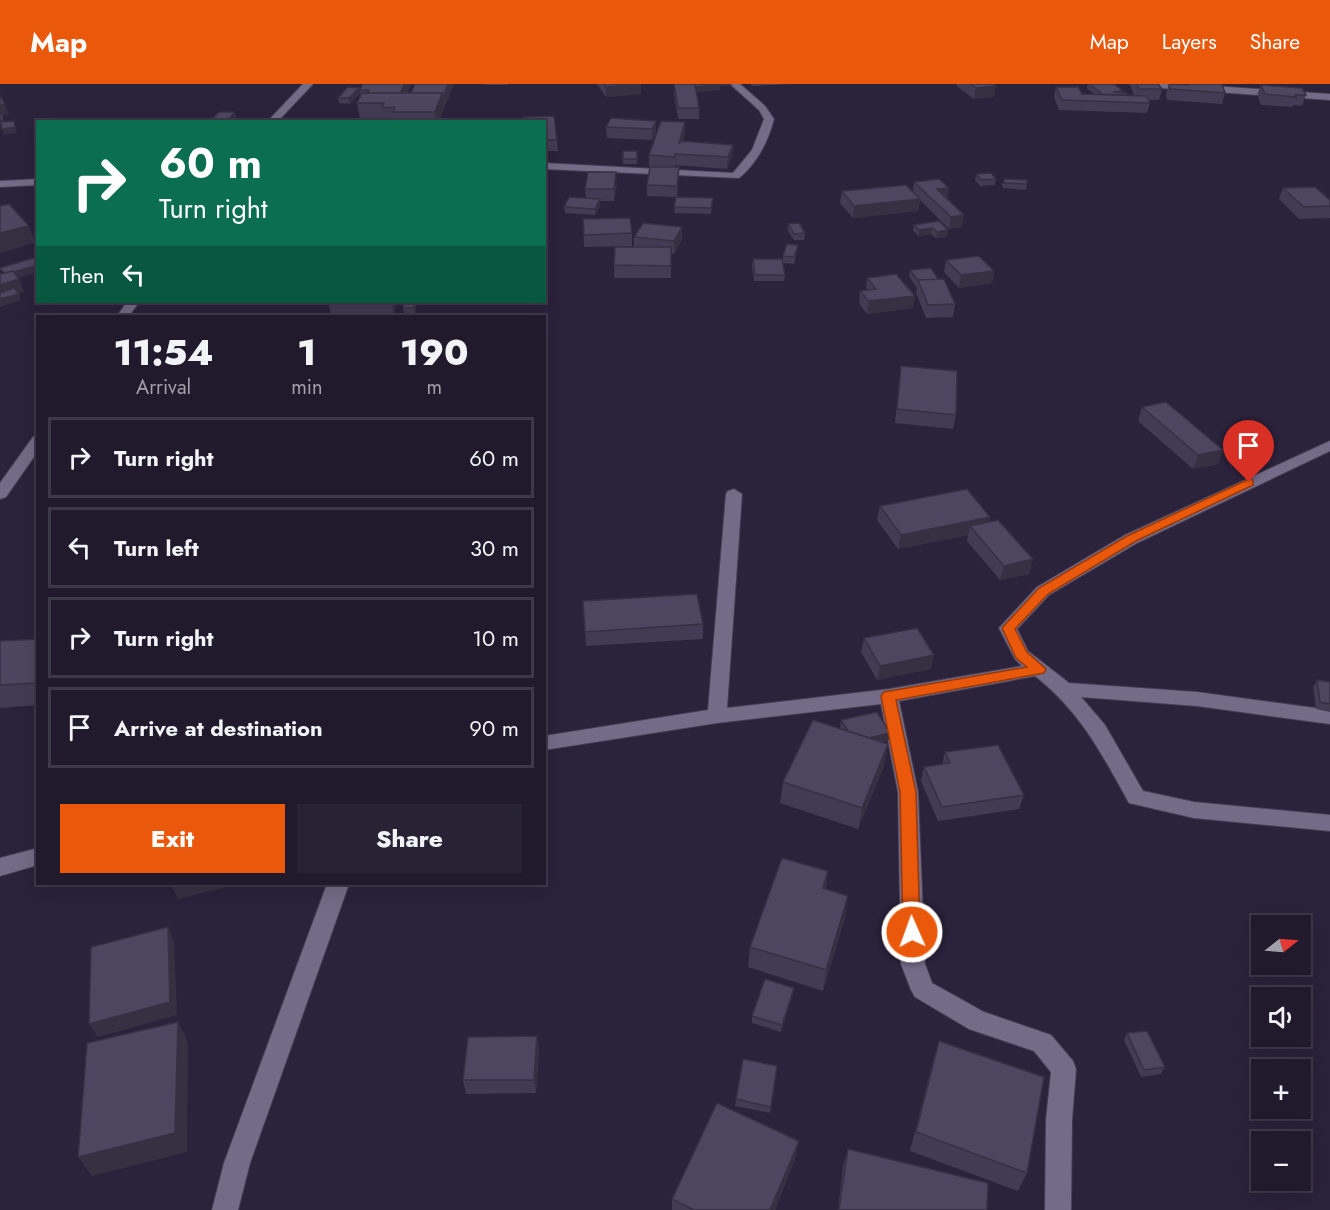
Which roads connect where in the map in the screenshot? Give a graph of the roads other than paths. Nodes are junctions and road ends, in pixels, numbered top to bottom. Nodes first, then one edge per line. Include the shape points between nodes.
1 (308, 84) edge
2 (735, 84) edge
3 (1146, 84) edge
4 (1330, 97) edge
5 (273, 120) edge
6 (546, 166) edge
7 (36, 182) edge
8 (0, 184) edge
9 (133, 303) edge
10 (124, 315) edge
11 (36, 443) edge
12 (1330, 445) edge
13 (0, 494) edge
14 (734, 494) dead end
15 (1039, 669) junction
16 (1064, 689) junction
17 (889, 696) junction
18 (717, 716) junction
19 (1330, 717) edge
20 (546, 743) edge
21 (1330, 823) edge
22 (36, 857) edge
23 (0, 867) edge
24 (338, 885) edge
25 (225, 1210) edge
26 (1058, 1210) edge

1 - 5 street
2 - 6 street via 761,106 769,119 762,141 735,176
3 - 4 street
7 - 8 street
9 - 10 street
11 - 13 street
12 - 15 street via 1131,538 1043,591 1008,628 1021,655
14 - 18 street
15 - 16 street
15 - 17 street
16 - 19 street via 1197,699
16 - 21 street via 1098,730 1136,797 1194,810
17 - 18 street
17 - 26 street via 908,792 914,964 923,990 977,1021 1042,1043 1064,1069
18 - 20 street
22 - 23 street
24 - 25 street via 237,1163

